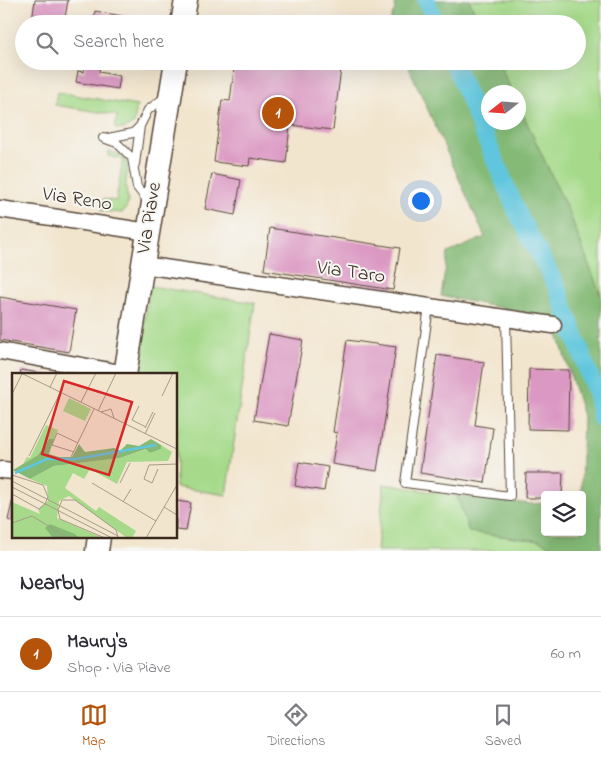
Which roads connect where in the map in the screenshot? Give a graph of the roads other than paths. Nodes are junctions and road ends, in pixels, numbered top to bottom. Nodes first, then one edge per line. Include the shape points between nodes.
1 (186, 0) edge
2 (184, 15) edge
3 (174, 70) edge
4 (170, 94) junction
5 (140, 126) junction
6 (134, 167) junction
7 (152, 207) junction
8 (0, 209) edge
9 (148, 232) junction
10 (143, 265) junction
11 (430, 306) junction
12 (506, 318) junction
13 (553, 325) dead end
14 (0, 352) edge
15 (120, 373) edge
16 (126, 373) edge
17 (99, 538) edge
18 (97, 551) edge

1 - 2 main road
3 - 4 main road, Via Piave
4 - 5 lane via 148,110
4 - 7 main road, Via Piave
5 - 6 lane
5 - 6 lane via 124,136 104,138 126,150
6 - 7 lane via 137,187
7 - 9 main road, Via Piave
8 - 9 street, Via Reno
9 - 10 main road, Via Piave
10 - 11 street, Via Taro
10 - 16 main road, Via Piave
11 - 12 street, Via Taro
11 - 12 lane via 405,483 510,496
12 - 13 street, Via Taro
14 - 15 street
17 - 18 main road

